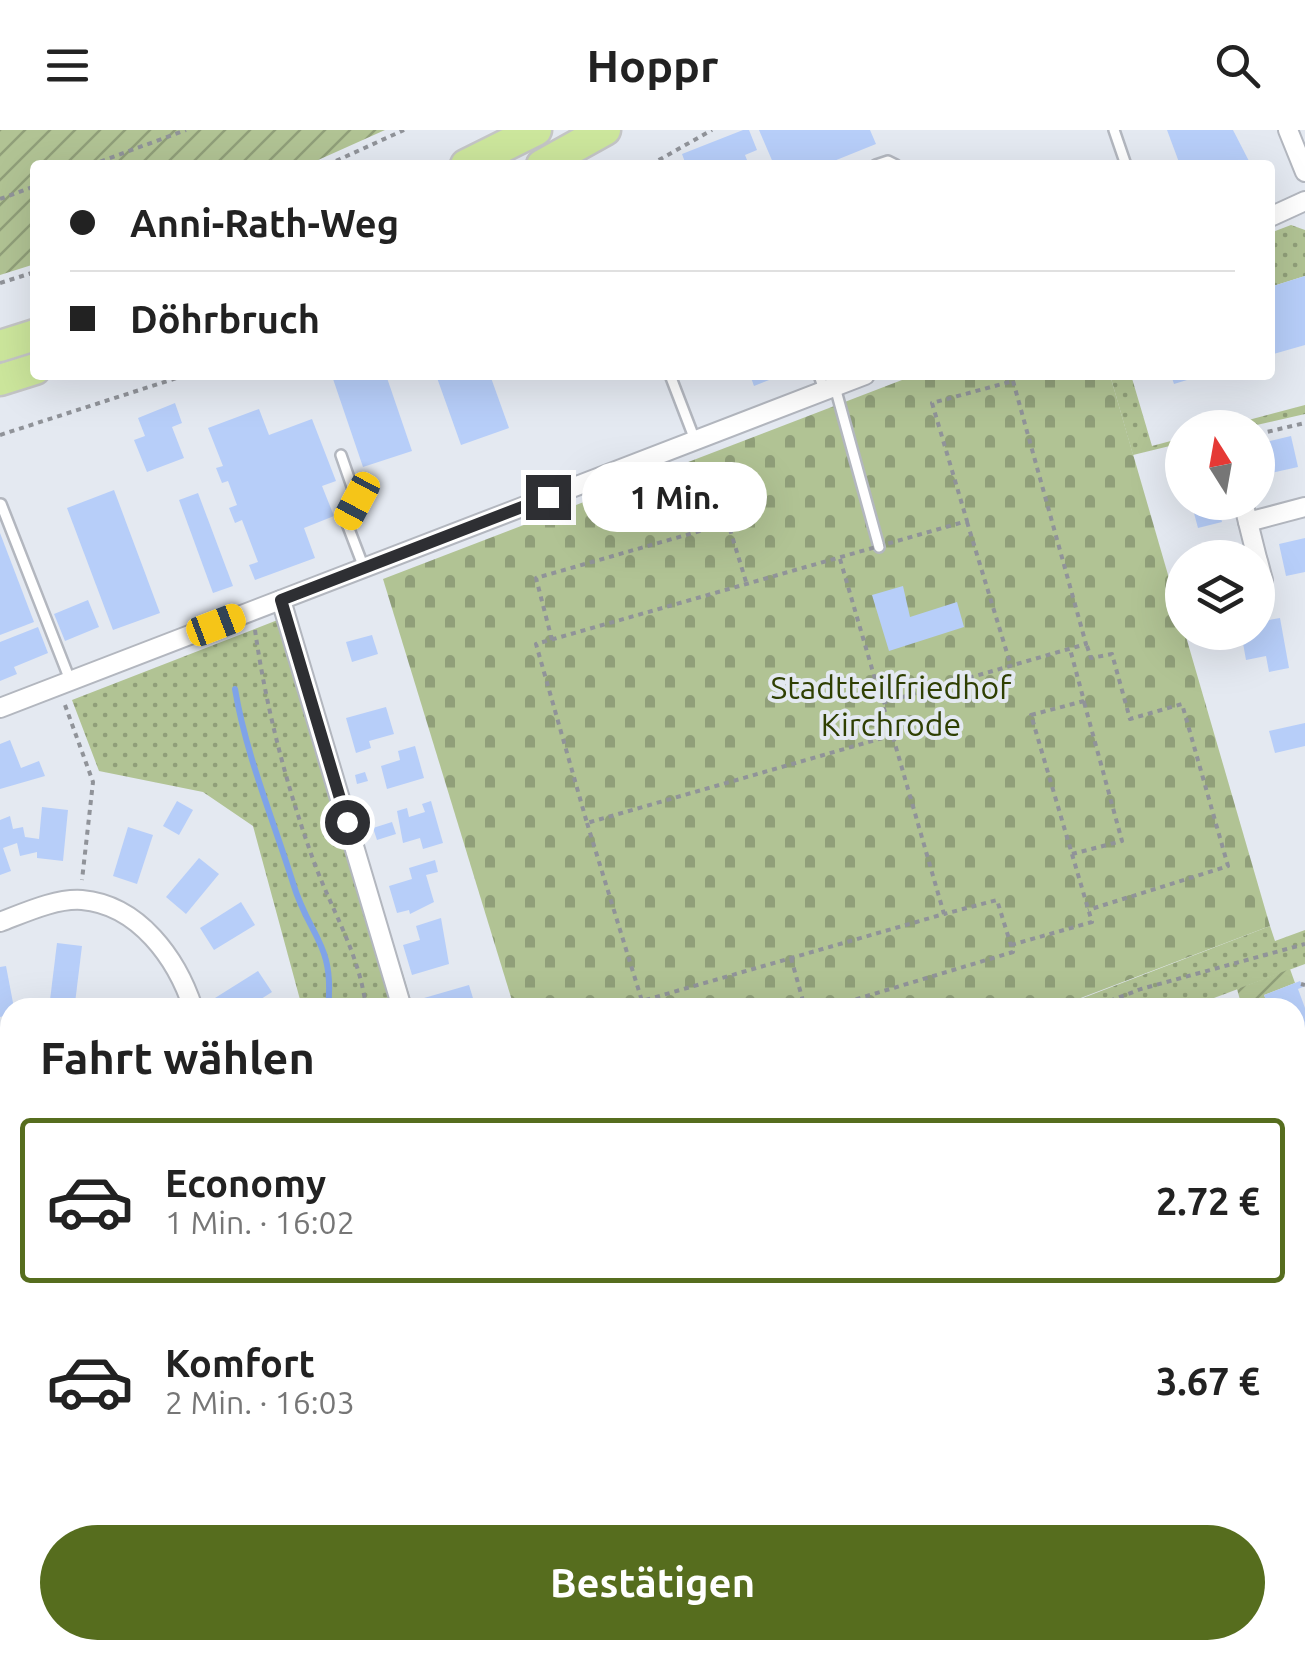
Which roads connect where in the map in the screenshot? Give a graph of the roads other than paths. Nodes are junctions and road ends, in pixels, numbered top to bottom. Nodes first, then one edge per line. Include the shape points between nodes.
1 (536, 130) edge
2 (605, 130) edge
3 (1114, 130) edge
4 (1288, 130) edge
5 (476, 160) edge
6 (551, 160) edge
7 (1124, 160) edge
8 (1305, 172) edge
9 (1305, 201) edge
10 (1275, 215) edge
11 (30, 337) edge
12 (0, 346) edge
13 (30, 371) edge
14 (0, 380) edge
15 (672, 380) edge
16 (826, 384) edge
17 (695, 440) junction
18 (341, 455) dead end
19 (1, 504) edge
20 (1305, 507) edge
21 (1248, 522) joint
22 (1252, 540) edge
23 (879, 547) road end
24 (364, 568) junction
25 (281, 600) junction
26 (63, 683) junction
27 (0, 708) edge
28 (0, 922) edge
29 (188, 998) edge
30 (399, 998) edge

1 - 5 highway
2 - 6 highway
3 - 7 lane
4 - 8 street
9 - 10 street
11 - 12 highway
13 - 14 highway
15 - 17 lane
16 - 17 street
16 - 23 lane
17 - 24 street
18 - 24 lane via 357,501 346,521
19 - 26 lane
20 - 21 street
21 - 22 street
24 - 25 street
25 - 26 street
25 - 30 street
26 - 27 street
28 - 29 street via 80,900 106,906 164,949

